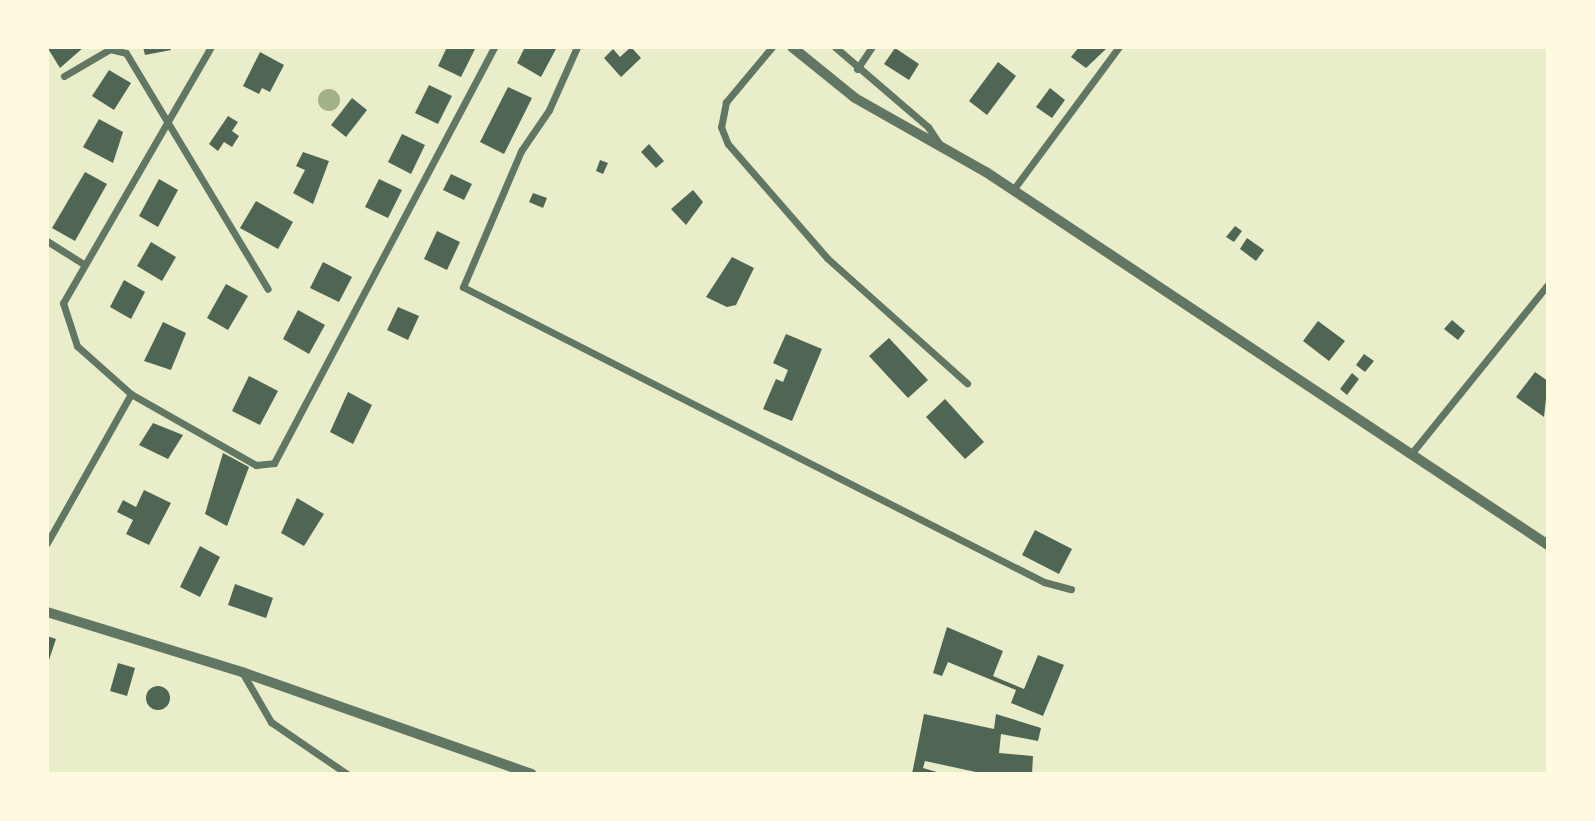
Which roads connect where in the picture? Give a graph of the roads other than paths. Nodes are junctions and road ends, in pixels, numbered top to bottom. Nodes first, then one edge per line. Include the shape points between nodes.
1 (211, 47) edge
2 (494, 47) edge
3 (577, 47) edge
4 (772, 47) edge
5 (792, 47) edge
6 (835, 47) edge
7 (872, 47) edge
8 (1119, 47) edge
9 (856, 69) junction
10 (64, 76) dead end
11 (165, 121) junction
12 (940, 145) junction
13 (1013, 190) junction
14 (47, 241) edge
15 (82, 263) junction
16 (1548, 284) edge
17 (268, 289) dead end
18 (968, 383) dead end
19 (131, 394) junction
20 (1411, 454) junction
21 (47, 543) edge
22 (1548, 545) edge
23 (1071, 589) dead end
24 (47, 612) edge
25 (242, 671) junction
26 (346, 774) edge
27 (533, 774) edge

1 - 11 street
2 - 19 street via 274,463 256,465
3 - 23 street via 549,110 521,151 463,287 1044,582
4 - 18 street via 726,102 722,127 728,144 827,258
5 - 12 street via 855,98
6 - 9 street
7 - 9 street
8 - 13 street
9 - 12 street via 928,127
10 - 11 street via 119,48
11 - 15 street
11 - 17 street
12 - 13 street
13 - 20 street
14 - 15 street
15 - 19 street via 63,303 64,321 90,362
16 - 20 street
19 - 21 street
20 - 22 street
24 - 25 street
25 - 26 street via 271,722
25 - 27 street

